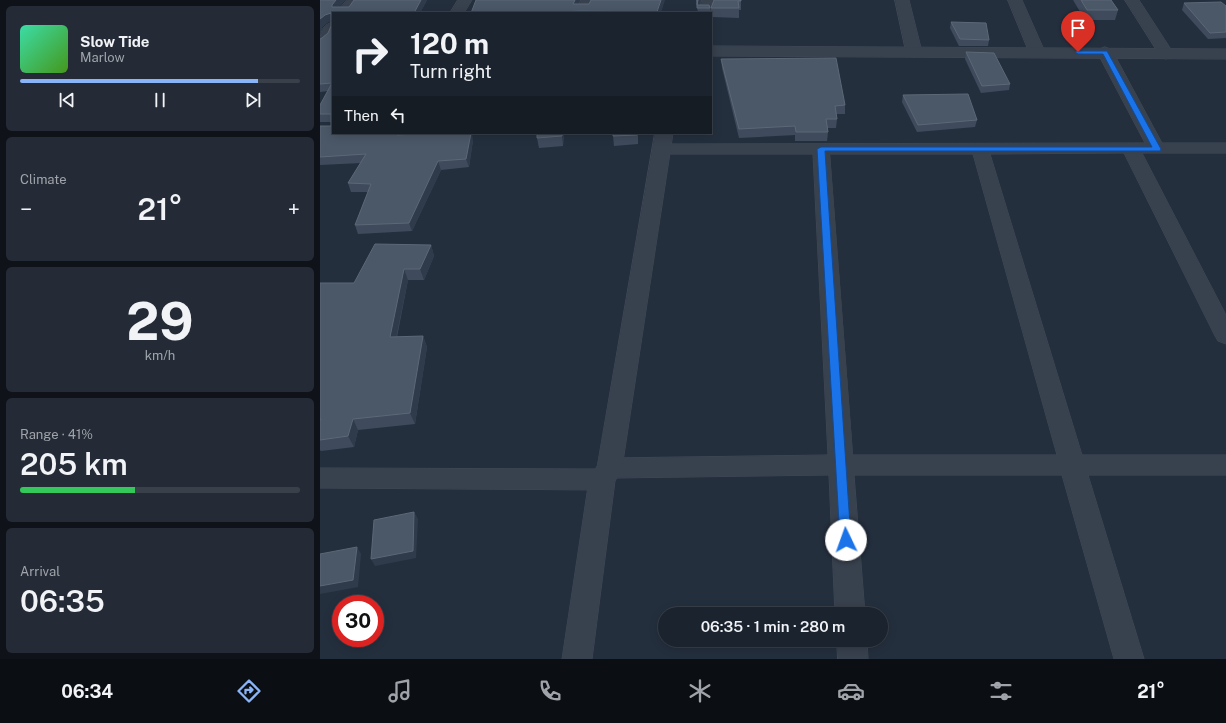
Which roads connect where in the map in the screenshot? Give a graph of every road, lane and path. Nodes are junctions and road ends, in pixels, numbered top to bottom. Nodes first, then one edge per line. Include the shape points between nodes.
1 (354, 0) edge
2 (465, 0) edge
3 (588, 0) edge
4 (709, 0) edge
5 (902, 0) edge
6 (1015, 0) edge
7 (1132, 0) edge
8 (344, 12) edge
9 (458, 12) edge
10 (583, 12) edge
11 (706, 12) edge
12 (332, 27) edge
13 (320, 42) edge
14 (320, 52) edge
15 (332, 52) edge
16 (712, 52) edge
17 (914, 52) junction
18 (1037, 52) junction
19 (1105, 52) junction
20 (1166, 54) junction
21 (1226, 54) edge
22 (663, 141) edge
23 (1226, 148) edge
24 (821, 149) junction
25 (980, 149) junction
26 (1131, 149) junction
27 (1157, 149) junction
28 (1226, 336) edge
29 (841, 465) junction
30 (1226, 465) edge
31 (1073, 466) junction
32 (606, 474) junction
33 (320, 478) edge
34 (850, 607) edge
35 (852, 647) edge
36 (577, 659) edge
37 (853, 659) edge
38 (1129, 659) edge

1 - 8 street
2 - 9 street
3 - 10 street
4 - 11 street
5 - 17 street
6 - 18 street
7 - 20 street
12 - 13 street
14 - 15 street
16 - 17 street
17 - 18 street
18 - 19 street
19 - 20 street
19 - 27 street
20 - 21 street
22 - 24 street
22 - 32 street
23 - 27 street
24 - 25 street
24 - 29 street
25 - 26 street
25 - 31 street
26 - 27 street
26 - 28 street
29 - 31 street
29 - 32 street
29 - 34 street
30 - 31 street
31 - 38 street
32 - 33 street
32 - 36 street
35 - 37 street

